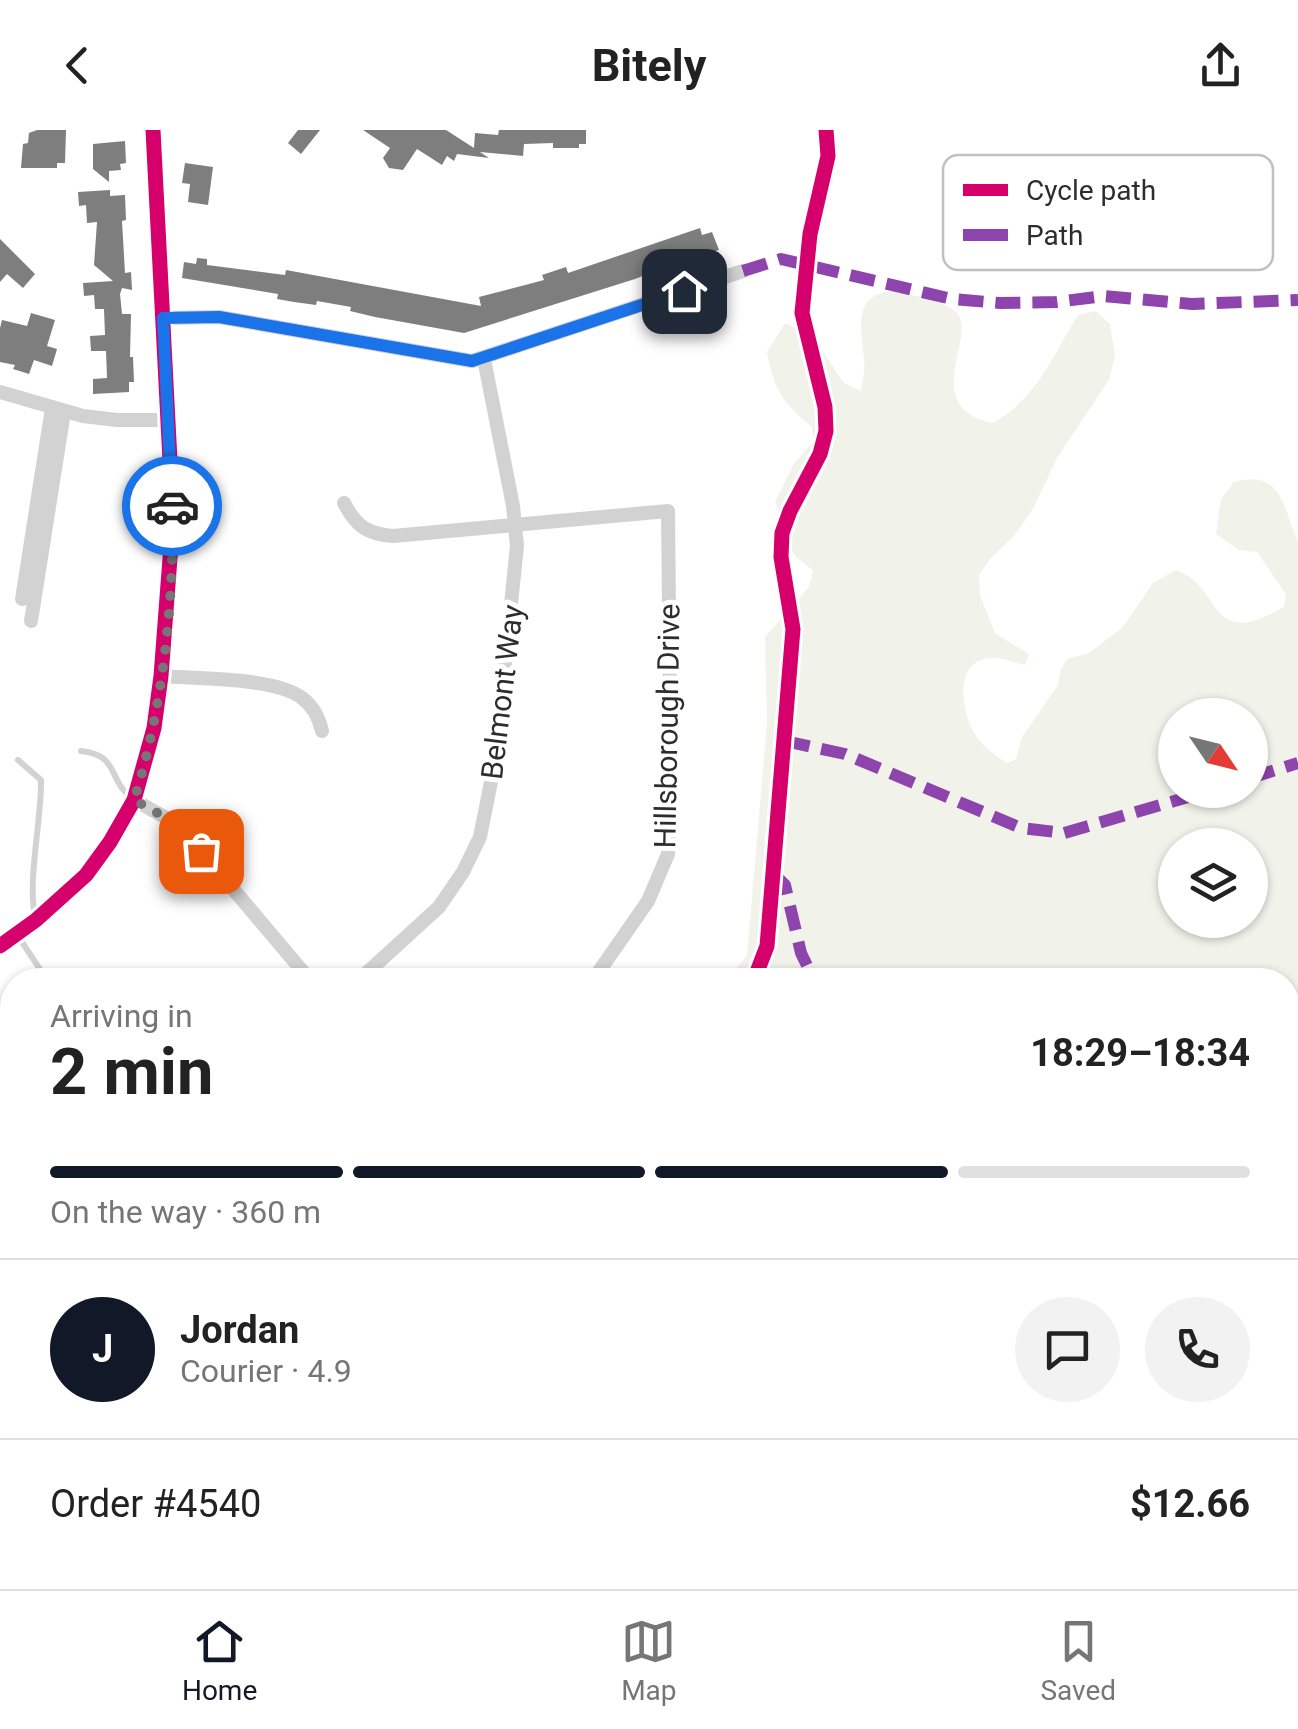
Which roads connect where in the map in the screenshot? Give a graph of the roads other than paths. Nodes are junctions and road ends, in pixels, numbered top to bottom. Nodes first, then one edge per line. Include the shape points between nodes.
1 (152, 130) edge
2 (743, 271) dead end
3 (163, 318) junction
4 (484, 360) junction
5 (0, 392) edge
6 (58, 410) junction
7 (167, 420) junction
8 (344, 502) dead end
9 (516, 524) junction
10 (22, 599) dead end
11 (31, 620) dead end
12 (161, 676) junction
13 (322, 731) dead end
14 (80, 751) dead end
15 (18, 760) dead end
16 (134, 800) junction
17 (36, 920) junction
18 (17, 934) junction
19 (0, 946) edge
20 (38, 968) edge
21 (300, 968) edge
22 (372, 968) edge
23 (601, 968) edge

1 - 3 street
2 - 4 street
3 - 4 street via 219,317
3 - 7 street
4 - 9 street, Belmont Way
5 - 6 street
6 - 7 street
6 - 10 street
6 - 11 street
7 - 12 street via 172,537
8 - 9 street via 360,527 381,535
9 - 22 street, Belmont Way via 510,634 480,837 439,907
9 - 23 street, Hillsborough Drive via 668,511 668,854 648,901
12 - 13 street via 293,692 313,708
12 - 16 street
14 - 16 lane via 110,762 122,792
15 - 17 lane via 42,780 31,904
16 - 17 street via 86,875
16 - 21 street via 179,825
17 - 18 street
18 - 19 street
18 - 20 lane

